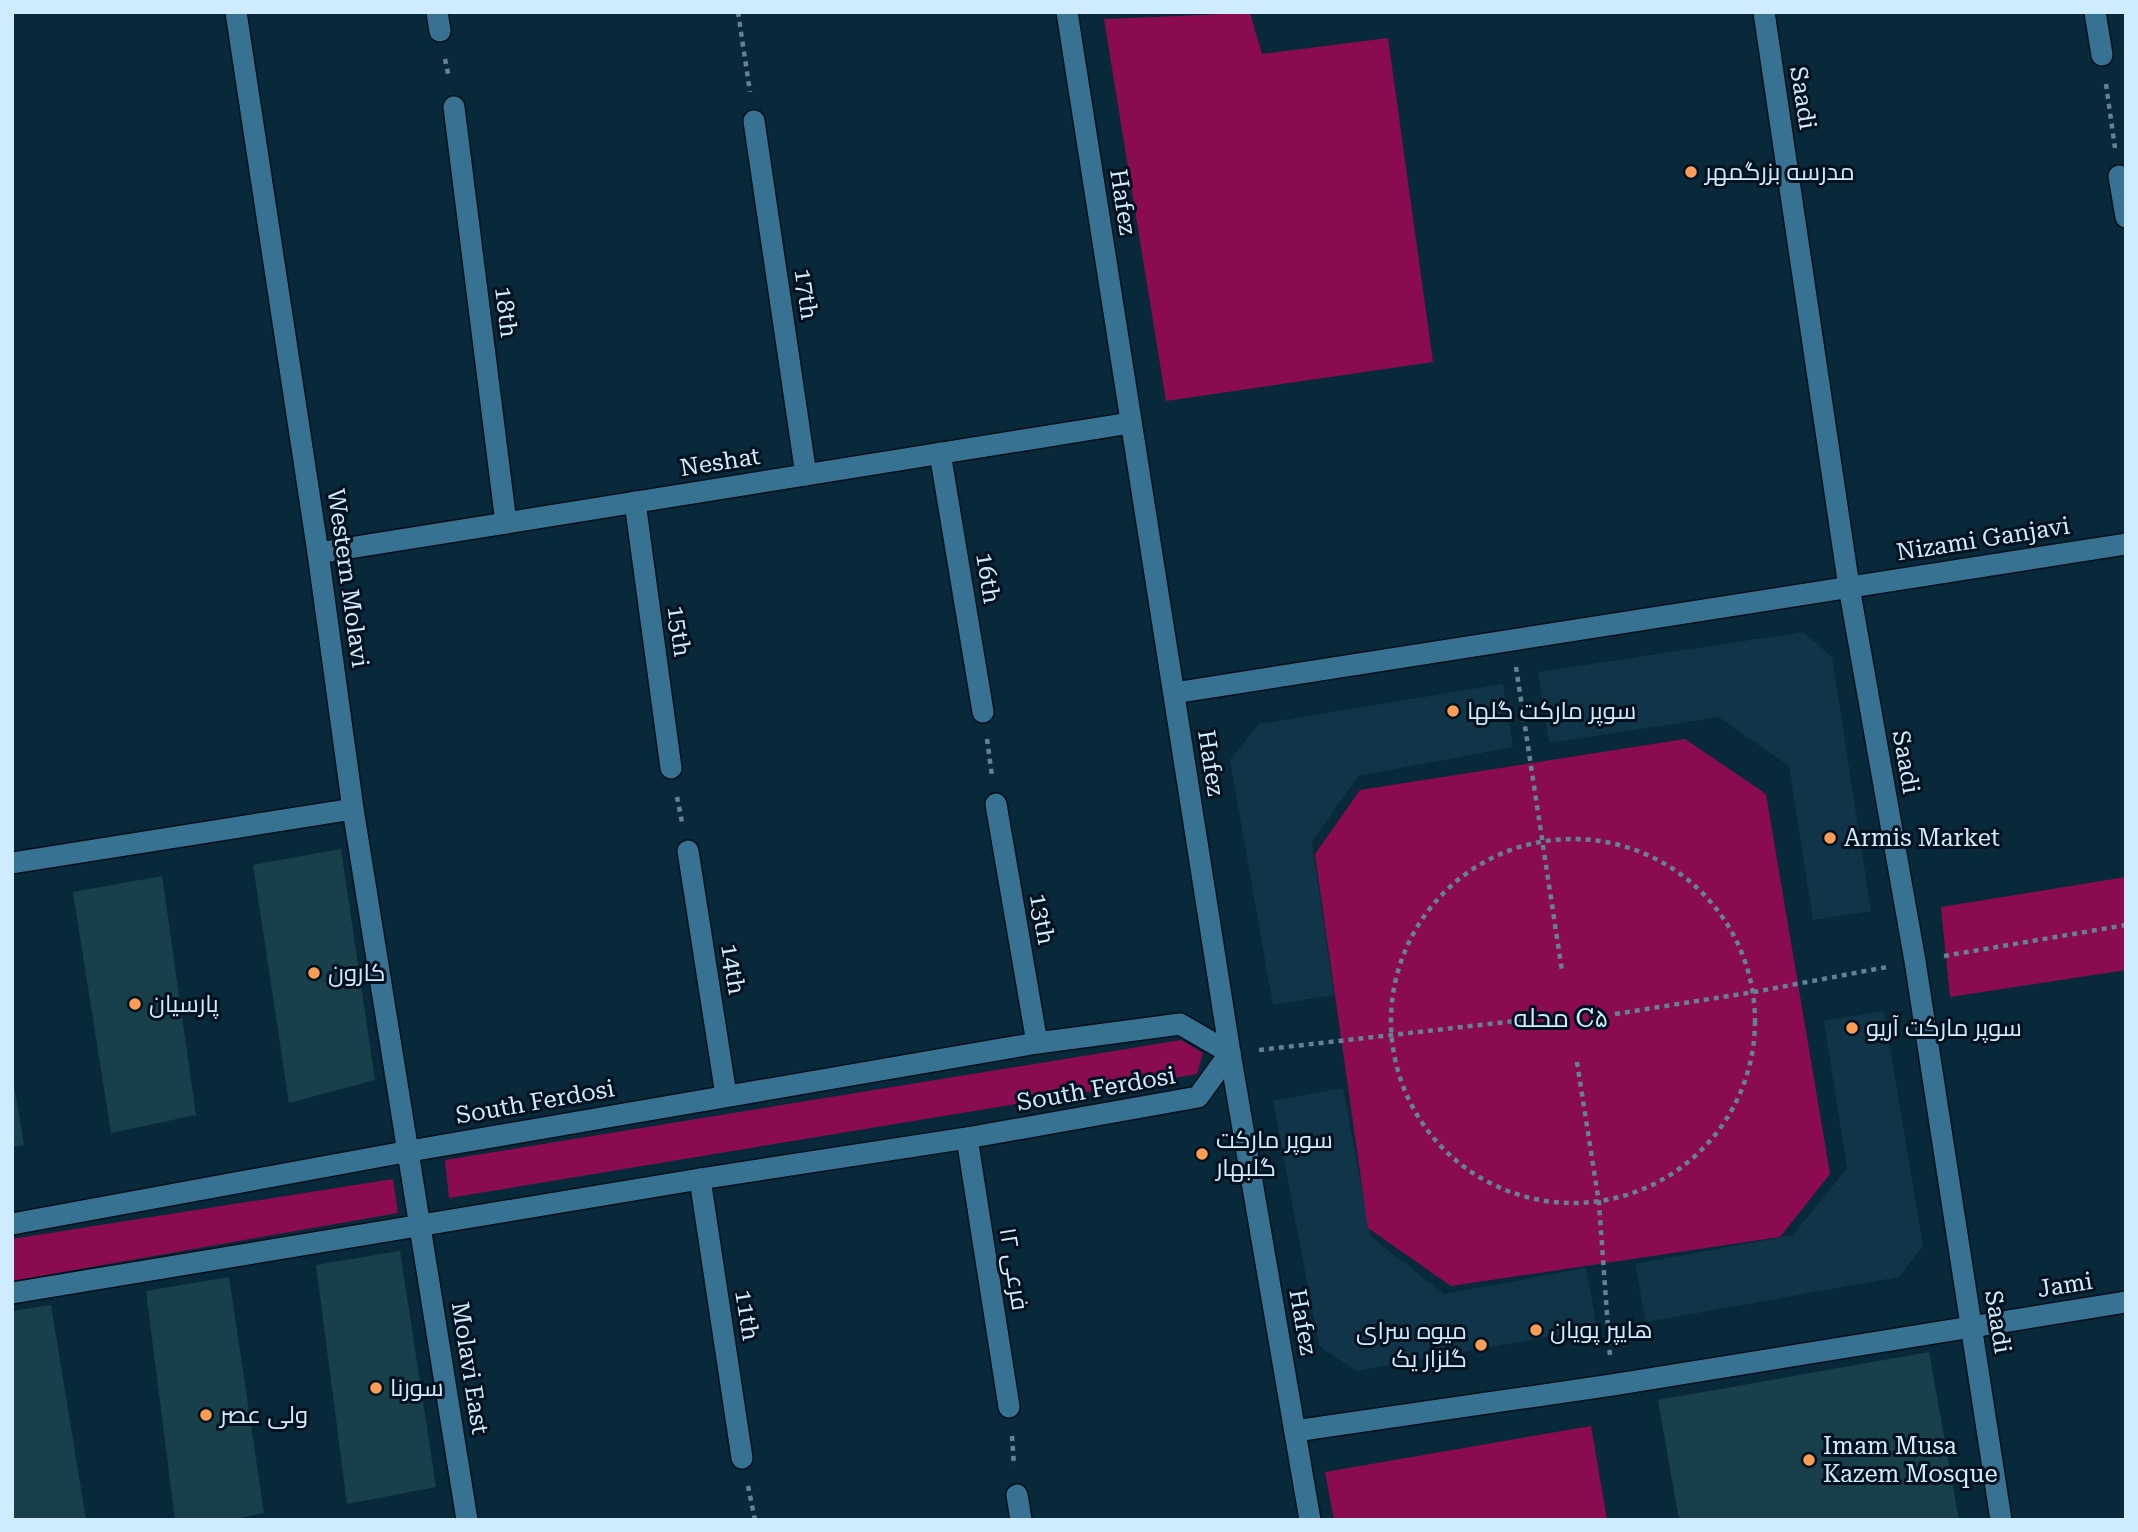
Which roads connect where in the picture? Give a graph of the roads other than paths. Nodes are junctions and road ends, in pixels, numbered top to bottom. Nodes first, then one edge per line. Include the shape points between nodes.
1 (236, 12) edge
2 (1067, 12) edge
3 (1764, 12) edge
4 (2095, 12) edge
5 (2102, 55) road end
6 (454, 107) road end
7 (754, 121) road end
8 (2119, 176) road end
9 (2126, 217) edge
10 (1130, 423) junction
11 (940, 453) junction
12 (806, 475) junction
13 (635, 502) junction
14 (506, 523) junction
15 (2125, 546) edge
16 (318, 553) junction
17 (1849, 587) junction
18 (1174, 693) junction
19 (983, 712) road end
20 (671, 768) road end
21 (996, 804) road end
22 (353, 809) junction
23 (688, 851) road end
24 (12, 863) edge
25 (1037, 1042) junction
26 (1230, 1053) junction
27 (726, 1095) junction
28 (967, 1139) junction
29 (410, 1150) junction
30 (700, 1179) junction
31 (12, 1224) edge
32 (421, 1225) junction
33 (12, 1293) edge
34 (2126, 1302) edge
35 (1972, 1328) junction
36 (1009, 1407) road end
37 (1295, 1431) junction
38 (742, 1458) dead end
39 (1017, 1495) road end
40 (467, 1520) edge
41 (1021, 1520) edge
42 (1310, 1520) edge
43 (2001, 1520) edge

1 - 16 street, Western Molavi
2 - 10 street, Hafez
3 - 17 street, Saadi
4 - 5 street
6 - 14 street, 18th
7 - 12 street, 17th
8 - 9 street
10 - 11 street, Neshat
10 - 18 street, Hafez
11 - 12 street, Neshat
11 - 19 street, 16th
12 - 13 street, Neshat
13 - 14 street, Neshat
13 - 20 street, 15th
14 - 16 street, Neshat
15 - 17 street, Nizami Ganjavi
16 - 22 street, Western Molavi
17 - 18 street, Nizami Ganjavi
17 - 35 street, Saadi
18 - 26 street, Hafez
21 - 25 street, 13th
22 - 24 street
22 - 29 street, Western Molavi
23 - 27 street, 14th
25 - 26 street, South Ferdosi via 1180,1024
25 - 27 street, South Ferdosi
26 - 28 street, South Ferdosi via 1198,1097
26 - 37 street, Hafez
27 - 29 street, South Ferdosi
28 - 30 street, South Ferdosi
28 - 36 street, فرعی ۱۲
29 - 31 street, South Ferdosi
29 - 32 street, Molavi East
30 - 32 street, South Ferdosi
30 - 38 street, 11th
32 - 33 street, South Ferdosi
32 - 40 street, Molavi East
34 - 35 street, Jami
35 - 37 street, Jami
35 - 43 street, Saadi
37 - 42 street, Hafez
39 - 41 street

